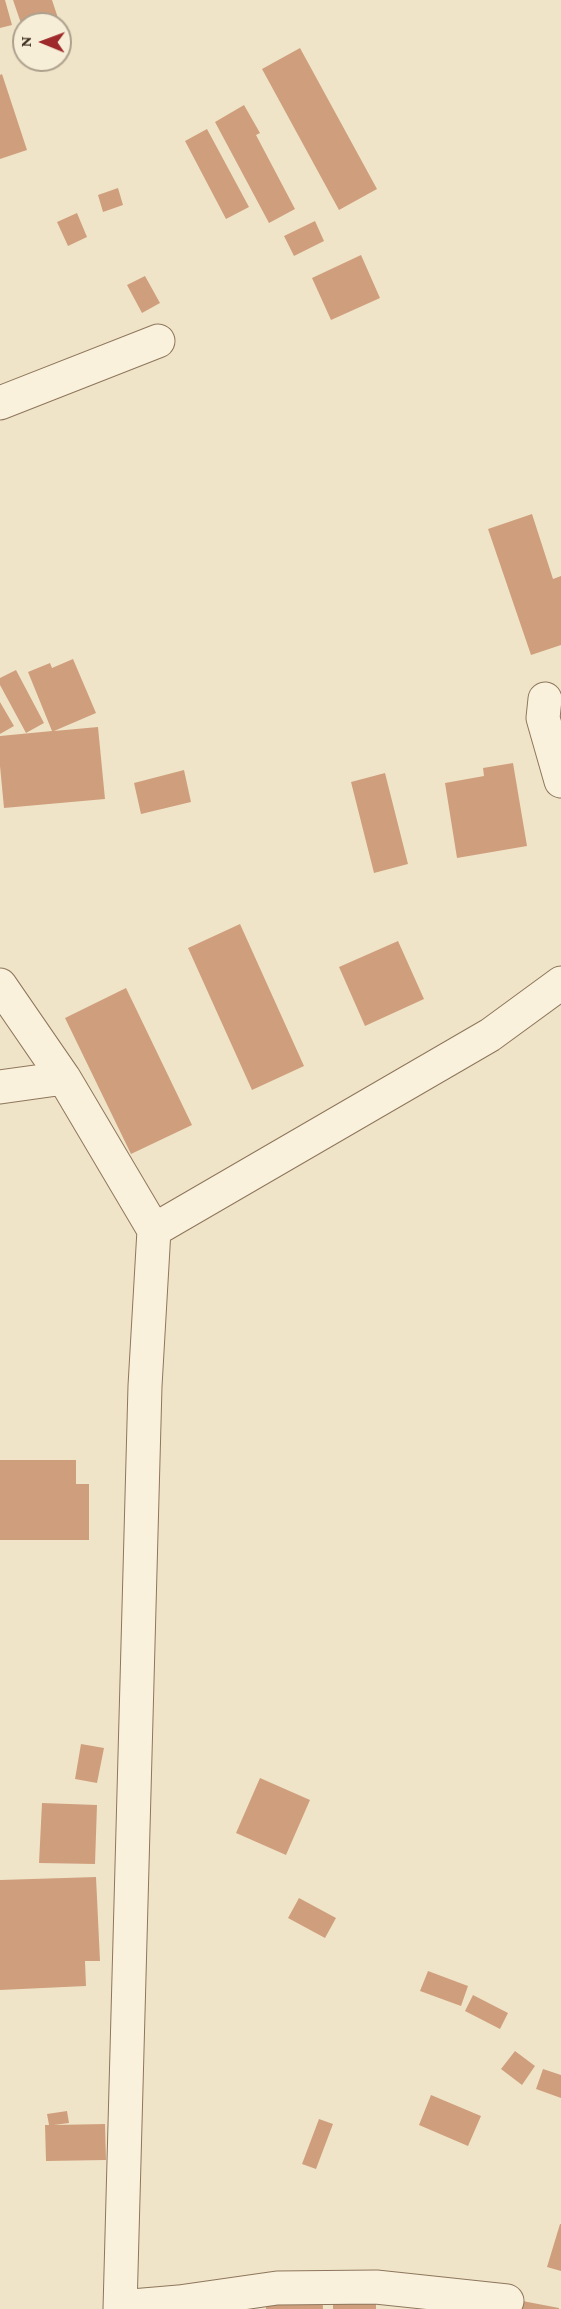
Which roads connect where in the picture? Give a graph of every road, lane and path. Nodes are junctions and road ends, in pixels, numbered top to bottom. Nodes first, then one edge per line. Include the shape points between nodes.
1 (158, 341) dead end
2 (0, 403) edge
3 (545, 699) dead end
4 (561, 781) edge
5 (561, 983) edge
6 (0, 985) edge
7 (64, 1078) junction
8 (0, 1086) edge
9 (154, 1230) junction
10 (507, 2301) dead end
11 (120, 2308) edge

1 - 2 street
3 - 4 street via 543,717
5 - 9 street via 490,1035
6 - 7 street
7 - 8 street
7 - 9 street
9 - 11 street via 145,1386
10 - 11 street via 376,2287 278,2288

